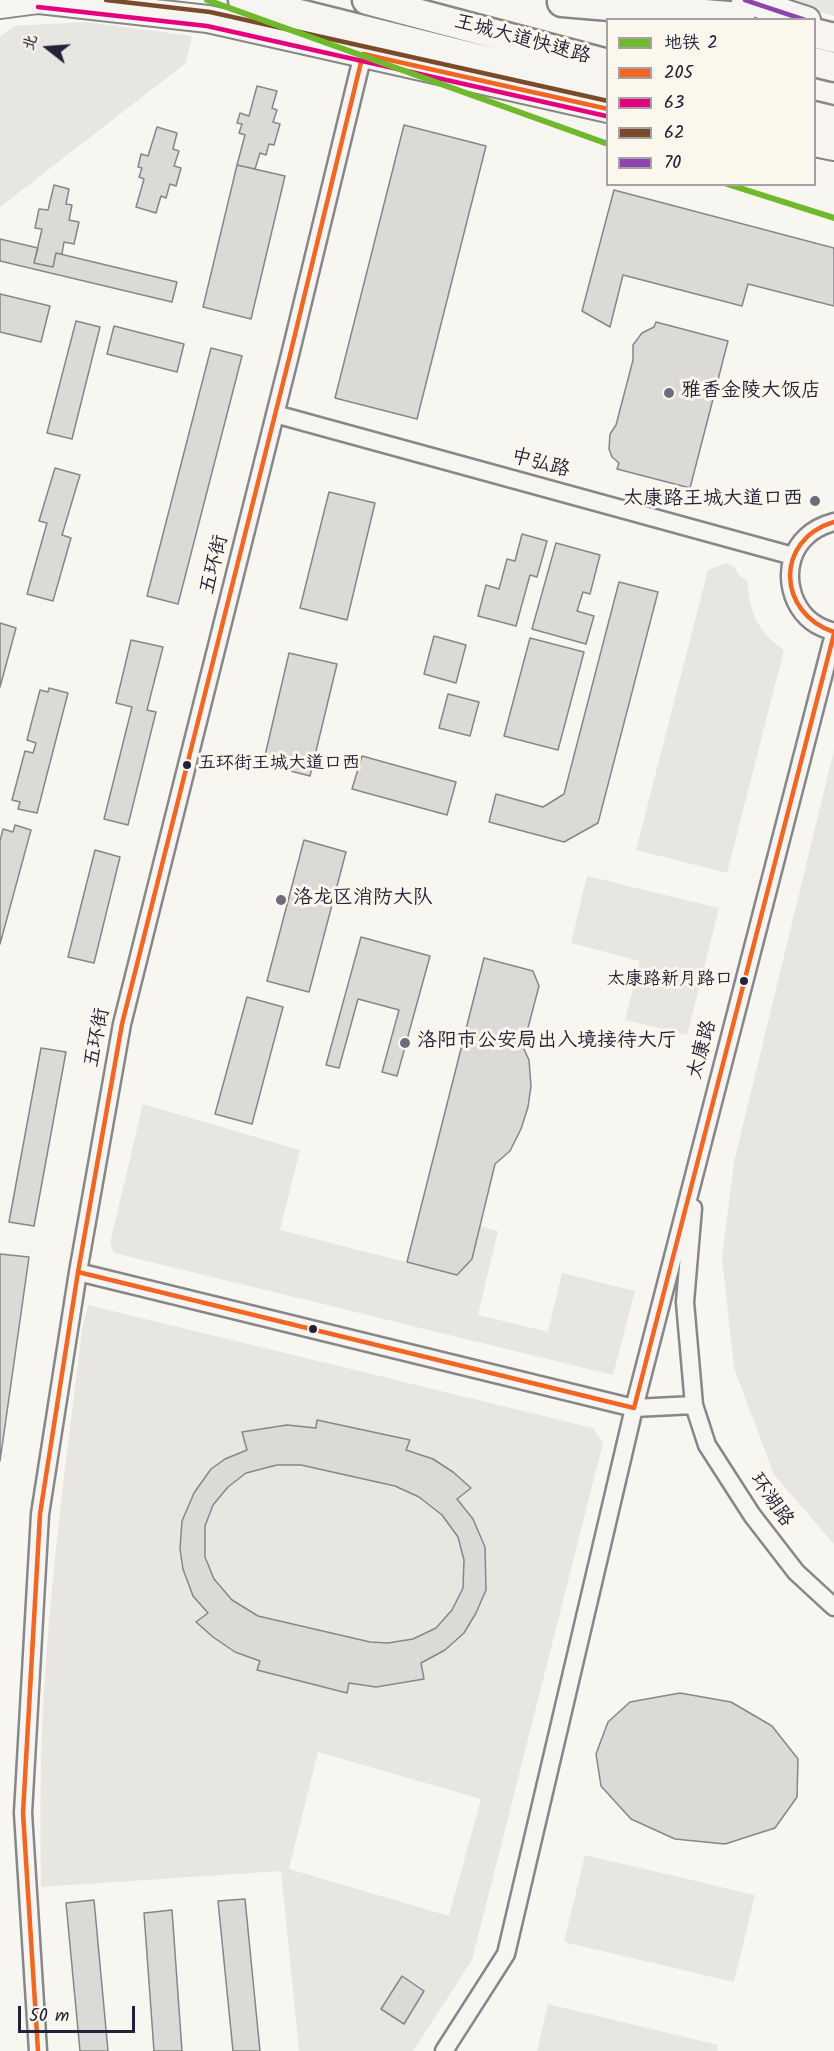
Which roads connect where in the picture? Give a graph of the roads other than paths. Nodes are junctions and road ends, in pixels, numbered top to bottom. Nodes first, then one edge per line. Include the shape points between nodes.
1 (39, 0) edge
2 (243, 0) edge
3 (367, 0) edge
4 (674, 0) edge
5 (558, 1) edge
6 (0, 5) edge
7 (746, 12) edge
8 (629, 18) edge
9 (792, 18) edge
10 (816, 23) edge
11 (834, 28) edge
12 (816, 34) edge
13 (834, 38) edge
14 (371, 44) junction
15 (552, 49) junction
16 (816, 62) edge
17 (606, 63) edge
18 (834, 67) edge
19 (606, 69) edge
20 (606, 91) edge
21 (606, 108) edge
22 (816, 116) edge
23 (834, 121) edge
24 (816, 142) edge
25 (834, 147) edge
26 (276, 414) junction
27 (834, 522) edge
28 (793, 556) junction
29 (834, 633) edge
30 (717, 1083) junction
31 (78, 1272) junction
32 (694, 1405) junction
33 (634, 1408) junction
34 (834, 1606) edge
35 (38, 2051) edge
36 (444, 2051) edge

1 - 6 main road
1 - 14 main road via 208,19
2 - 14 highway
3 - 15 highway, 王城大道快速路
4 - 7 highway
5 - 7 highway
5 - 8 highway
7 - 9 main road
10 - 11 main road
12 - 13 highway
14 - 20 highway
14 - 21 main road
14 - 26 street, 五环街
15 - 17 highway, 王城大道快速路
15 - 19 highway
16 - 18 highway
22 - 23 highway
24 - 25 main road
26 - 28 street, 中弘路
26 - 31 street, 五环街 via 122,1024
27 - 28 street via 820,526 804,538
28 - 29 street via 789,575 792,595 801,612
29 - 30 street, 太康路
30 - 32 street, 环湖路 via 694,1197 685,1302
30 - 33 street, 太康路
31 - 33 street
31 - 35 street, 五环街 via 40,1514 23,1813
32 - 33 street
32 - 34 street, 环湖路 via 707,1445 752,1515 796,1572
33 - 36 street, 太康路 via 506,1954

